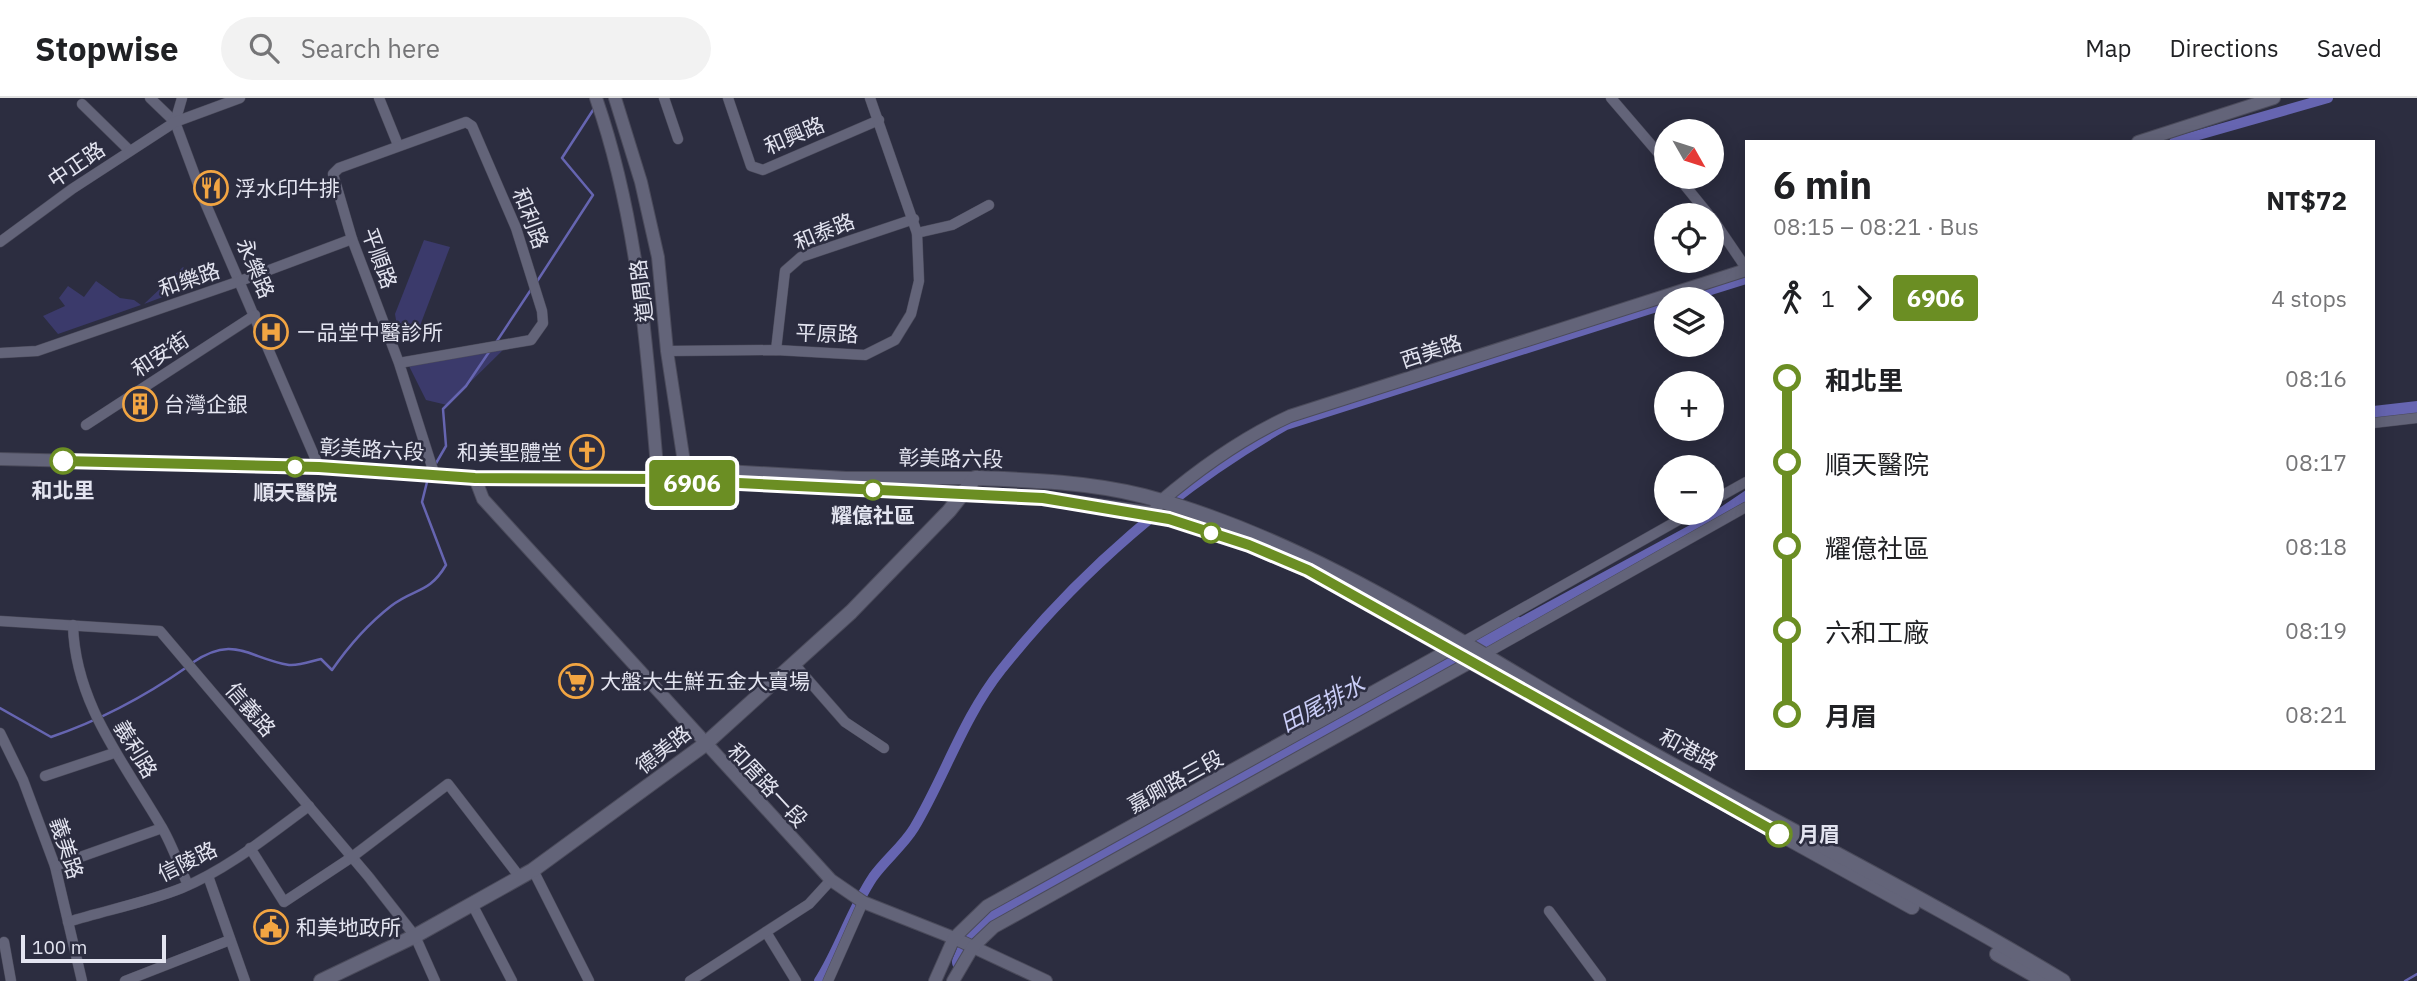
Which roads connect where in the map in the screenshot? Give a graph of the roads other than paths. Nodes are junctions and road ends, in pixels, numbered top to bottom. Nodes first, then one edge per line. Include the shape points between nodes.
1 (150, 98) edge
2 (182, 98) edge
3 (240, 98) edge
4 (379, 98) edge
5 (596, 98) edge
6 (615, 98) edge
7 (664, 98) edge
8 (728, 98) edge
9 (870, 98) edge
10 (1611, 98) edge
11 (2274, 98) edge
12 (82, 104) dead end
13 (878, 120) junction
14 (175, 122) junction
15 (678, 139) dead end
16 (2144, 140) edge
17 (398, 145) junction
18 (1654, 148) edge
19 (130, 151) junction
20 (333, 174) joint
21 (1688, 189) edge
22 (1699, 203) edge
23 (989, 205) dead end
24 (914, 219) junction
25 (917, 233) junction
26 (1724, 237) edge
27 (352, 239) junction
28 (0, 242) edge
29 (1745, 268) edge
30 (1745, 269) edge
31 (240, 281) junction
32 (255, 315) junction
33 (776, 350) junction
34 (667, 351) junction
35 (0, 352) edge
36 (399, 363) junction
37 (2417, 418) edge
38 (2375, 423) edge
39 (86, 425) dead end
40 (0, 460) edge
41 (319, 467) junction
42 (434, 474) junction
43 (686, 477) junction
44 (475, 478) junction
45 (975, 478) junction
46 (658, 479) junction
47 (1745, 483) edge
48 (1059, 484) junction
49 (1724, 494) edge
50 (962, 495) junction
51 (1057, 500) junction
52 (1745, 508) edge
53 (1161, 511) junction
54 (1672, 525) edge
55 (0, 621) edge
56 (73, 625) junction
57 (1468, 652) junction
58 (795, 665) junction
59 (0, 733) edge
60 (704, 745) junction
61 (884, 748) dead end
62 (114, 753) junction
63 (45, 776) dead end
64 (309, 806) junction
65 (162, 828) junction
66 (250, 848) junction
67 (352, 857) junction
68 (55, 866) junction
69 (526, 873) junction
70 (208, 876) junction
71 (831, 880) junction
72 (188, 885) junction
73 (863, 902) junction
74 (471, 904) junction
75 (1549, 911) dead end
76 (68, 922) junction
77 (766, 932) junction
78 (415, 936) junction
79 (230, 940) junction
80 (4, 942) dead end
81 (963, 942) junction
82 (708, 977) edge
83 (11, 981) edge
84 (82, 981) edge
85 (125, 981) edge
86 (244, 981) edge
87 (321, 981) edge
88 (435, 981) edge
89 (512, 981) edge
90 (589, 981) edge
91 (690, 981) edge
92 (796, 981) edge
93 (828, 981) edge
94 (936, 981) edge
95 (953, 981) edge
96 (1046, 981) edge
97 (1601, 981) edge
98 (2045, 981) edge
99 (2063, 981) edge

1 - 14 street
2 - 14 street
3 - 14 street, 中正路
4 - 17 street
5 - 46 street, 道周路 via 625,196 645,311
6 - 34 street, 道周路 via 658,257
7 - 15 street
8 - 13 street, 和興路 via 751,166 763,170
9 - 13 street, 平原路
10 - 18 street
11 - 16 street
12 - 19 street
13 - 24 street, 平原路
14 - 19 street, 中正路
14 - 31 street, 永樂路
17 - 20 street, 和利路
17 - 36 street, 和利路 via 459,122 472,126 516,228 543,323 531,340
19 - 28 street, 中正路
20 - 27 street, 平順路
21 - 22 street
23 - 25 street via 952,225
24 - 25 street, 平原路
24 - 33 street, 和泰路 via 801,257 785,271
25 - 33 street, 平原路 via 919,281 911,314 894,340 865,355
26 - 29 street
27 - 31 street, 和樂路
27 - 36 street, 平順路
30 - 53 street, 西美路 via 1290,416 1223,452
31 - 32 street, 永樂路
31 - 35 street, 和樂路 via 37,351
32 - 39 street, 和安街
32 - 41 street, 永樂路
33 - 34 street, 平原路
34 - 43 street, 道周路
36 - 42 street, 平順路
37 - 38 street
40 - 41 street, 彰美路六段
41 - 42 street, 彰美路六段
42 - 44 street, 彰美路六段
43 - 45 street, 彰美路六段
43 - 46 street, 彰美路六段
43 - 50 street, 彰美路六段
44 - 46 street, 彰美路六段
44 - 60 street, 和厝路一段 via 483,499
45 - 48 main road, 彰美路六段
45 - 50 main road, 德美路
47 - 49 street
48 - 51 main road
48 - 53 main road, 彰美路六段 via 1142,495
50 - 51 main road, 彰美路六段
50 - 58 main road, 德美路
51 - 53 main road, 彰美路六段
52 - 57 street
53 - 57 main road, 和港路 via 1308,570
54 - 57 street
55 - 56 street, 信義路
56 - 62 street, 義利路 via 74,648 94,718
56 - 64 street, 信義路 via 160,631
57 - 81 street, 嘉卿路三段
57 - 81 street, 嘉卿路三段 via 987,906
57 - 98 main road, 和港路
57 - 99 main road, 和港路
58 - 60 main road, 德美路
58 - 61 street via 845,722
59 - 68 street, 義美路
60 - 69 main road, 德美路
60 - 71 street, 和厝路一段
62 - 63 street
62 - 65 street, 義利路
64 - 66 street, 信陵路
64 - 67 street, 信義路
65 - 68 street
65 - 72 street, 義利路
66 - 67 street via 284,902
66 - 70 street, 信陵路
67 - 69 street via 448,784
67 - 78 street, 信義路
68 - 76 street, 義美路
69 - 74 main road, 德美路
69 - 90 street
70 - 72 street, 信陵路
70 - 79 street
71 - 73 street, 和厝路一段
71 - 77 street via 809,904
72 - 76 street, 信陵路
73 - 81 street, 和厝路一段
73 - 93 street
74 - 78 main road, 德美路
74 - 89 street
75 - 97 street
76 - 84 street, 義美路
77 - 82 street
77 - 92 street
78 - 87 main road, 德美路
78 - 88 street, 信義路
79 - 85 street
79 - 86 street
80 - 83 street
81 - 94 street, 嘉卿路三段
81 - 95 street, 嘉卿路三段
81 - 96 street, 和厝路一段
82 - 91 street

